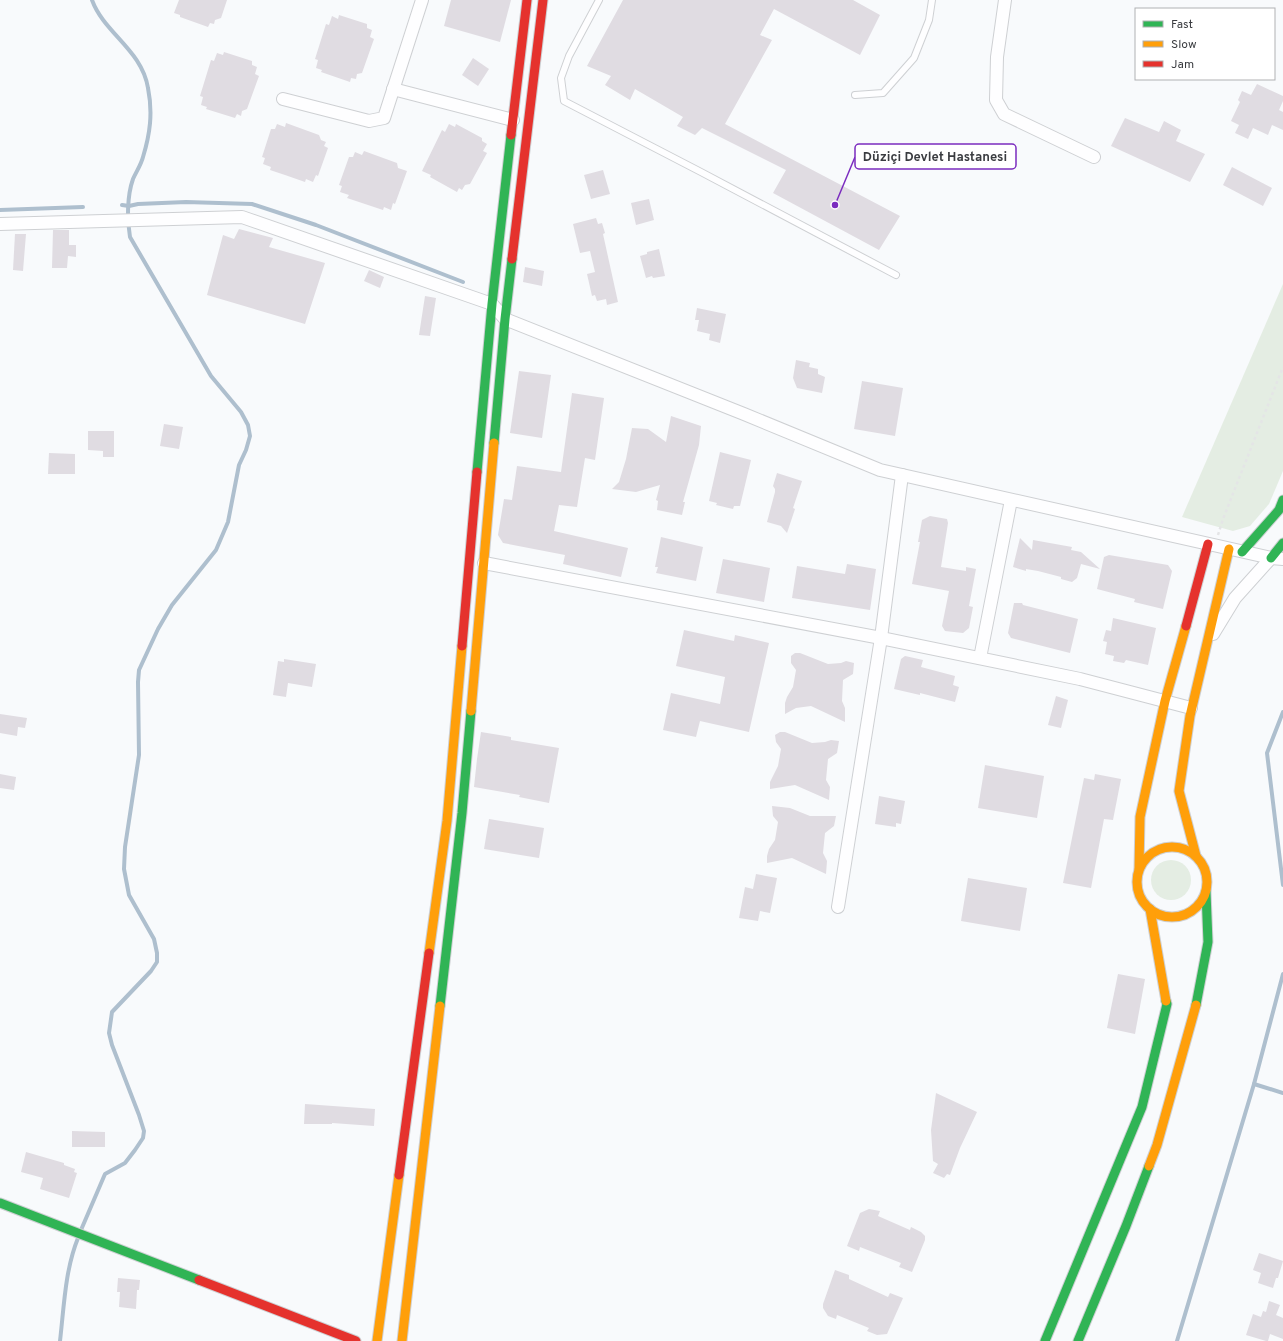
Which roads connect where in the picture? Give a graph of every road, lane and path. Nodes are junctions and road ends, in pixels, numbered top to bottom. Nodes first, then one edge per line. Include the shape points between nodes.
1 (422, 0) edge
2 (527, 0) edge
3 (543, 0) edge
4 (599, 0) edge
5 (932, 0) edge
6 (1005, 0) edge
7 (393, 89) junction
8 (855, 95) dead end
9 (283, 98) dead end
10 (513, 120) junction
11 (1094, 157) dead end
12 (0, 224) edge
13 (896, 275) dead end
14 (492, 304) junction
15 (504, 319) junction
16 (1283, 367) edge
17 (902, 475) junction
18 (1011, 500) junction
19 (1283, 500) edge
20 (1283, 543) edge
21 (1211, 545) junction
22 (1230, 549) junction
23 (1242, 552) junction
24 (1277, 559) edge
25 (484, 562) junction
26 (881, 638) junction
27 (1206, 646) junction
28 (980, 658) junction
29 (1165, 701) junction
30 (1191, 708) junction
31 (1196, 856) junction
32 (1139, 869) junction
33 (1206, 892) junction
34 (838, 907) dead end
35 (1150, 909) junction
36 (0, 1203) edge
37 (356, 1341) edge
38 (377, 1341) edge
39 (402, 1341) edge
40 (1045, 1341) edge
41 (1078, 1341) edge

1 - 7 street
2 - 10 main road
3 - 15 main road
4 - 13 lane via 560,78 564,101
5 - 8 lane via 929,20 914,58 882,93
6 - 11 street via 997,56 996,100 1004,114
7 - 9 street via 384,118 369,121
7 - 10 street
10 - 14 main road
12 - 14 street via 242,217
14 - 15 street
14 - 38 main road via 447,821
15 - 17 street via 880,470
15 - 25 main road
16 - 21 path
17 - 18 street
17 - 26 street
18 - 21 street
18 - 28 street
19 - 23 main road via 1279,510
20 - 24 main road
21 - 22 street
21 - 29 main road
22 - 23 street
22 - 27 main road
23 - 24 street
24 - 27 street via 1235,598
25 - 26 street
25 - 39 main road via 462,813
26 - 28 street
26 - 34 street
27 - 30 main road
28 - 29 street via 1080,679
29 - 30 street
29 - 32 main road via 1140,817
30 - 31 main road via 1179,792
31 - 32 main road via 1189,850 1179,847 1164,847 1151,854
31 - 33 main road via 1206,872
32 - 35 main road via 1139,892
33 - 35 main road via 1195,909 1186,914 1166,916
33 - 41 main road via 1208,942 1195,1013 1157,1145
35 - 40 main road via 1167,1004 1144,1100
36 - 37 main road

